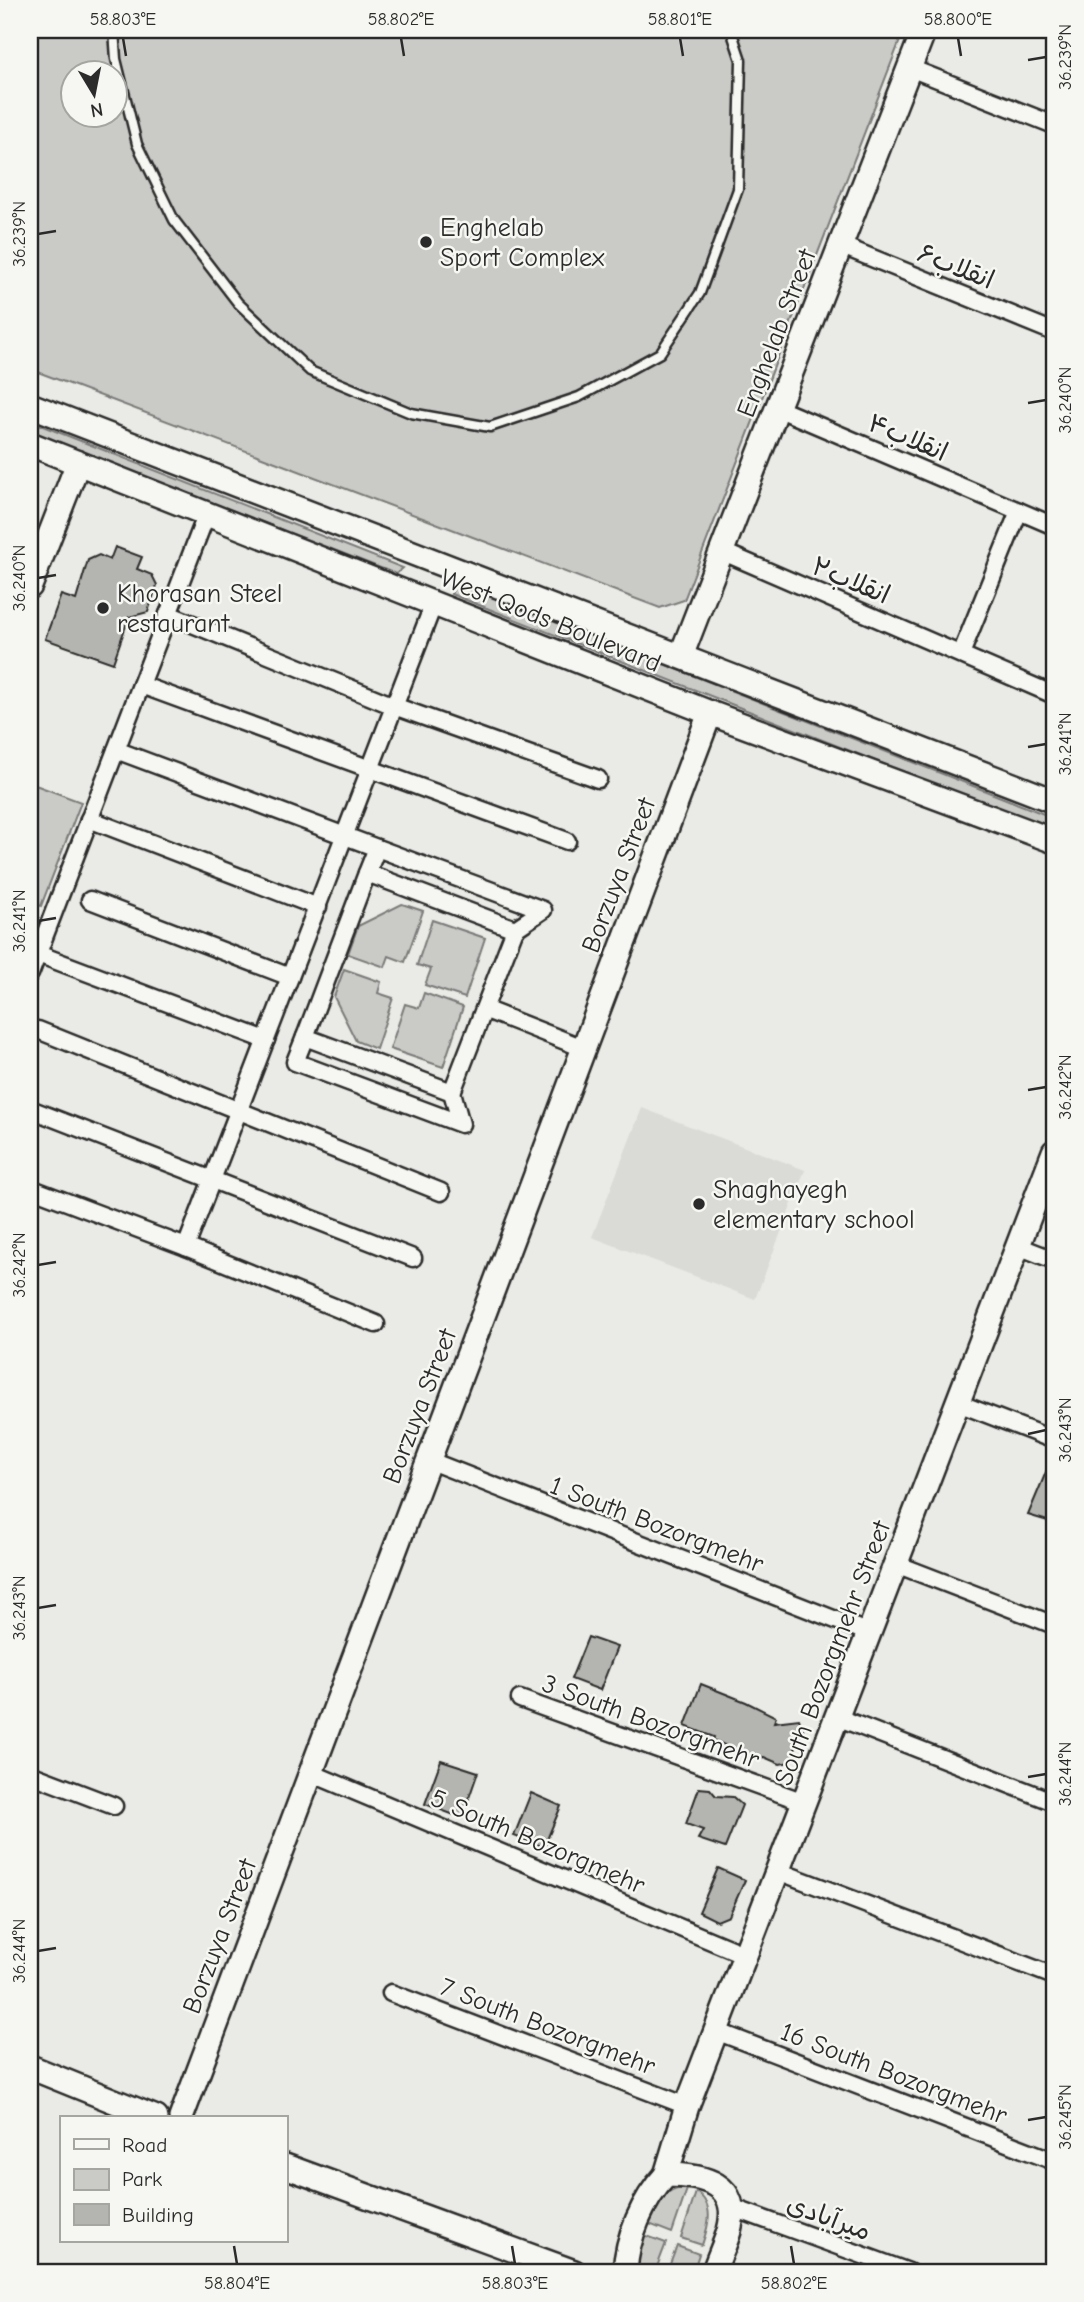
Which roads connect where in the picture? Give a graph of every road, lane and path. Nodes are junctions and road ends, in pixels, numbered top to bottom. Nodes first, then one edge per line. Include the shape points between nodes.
1 (114, 30) edge
2 (731, 30) edge
3 (924, 30) edge
4 (909, 68) junction
5 (1054, 125) edge
6 (840, 245) junction
7 (1054, 332) edge
8 (30, 405) edge
9 (777, 408) junction
10 (30, 444) edge
11 (78, 463) junction
12 (1019, 511) junction
13 (206, 513) junction
14 (1054, 526) edge
15 (721, 551) junction
16 (430, 560) junction
17 (30, 586) edge
18 (426, 600) junction
19 (168, 614) junction
20 (961, 654) junction
21 (681, 656) junction
22 (141, 685) junction
23 (1054, 695) edge
24 (394, 706) junction
25 (710, 713) junction
26 (116, 750) junction
27 (370, 770) junction
28 (598, 779) dead end
29 (1054, 801) edge
30 (89, 819) junction
31 (345, 836) junction
32 (567, 841) dead end
33 (1054, 841) edge
34 (377, 848) junction
35 (368, 873) junction
36 (90, 901) dead end
37 (318, 907) junction
38 (515, 929) junction
39 (38, 954) junction
40 (30, 974) edge
41 (290, 977) junction
42 (484, 1009) junction
43 (38, 1030) dead end
44 (305, 1037) junction
45 (266, 1040) junction
46 (583, 1048) junction
47 (452, 1092) junction
48 (30, 1109) edge
49 (239, 1111) junction
50 (1054, 1152) edge
51 (212, 1180) junction
52 (30, 1188) edge
53 (441, 1192) dead end
54 (186, 1247) junction
55 (1018, 1247) junction
56 (413, 1258) dead end
57 (1054, 1260) edge
58 (376, 1324) dead end
59 (958, 1404) junction
60 (1054, 1440) edge
61 (428, 1460) junction
62 (896, 1564) junction
63 (1054, 1625) edge
64 (869, 1633) junction
65 (520, 1699) dead end
66 (837, 1717) junction
67 (311, 1773) junction
68 (30, 1774) edge
69 (804, 1802) junction
70 (1054, 1802) edge
71 (114, 1806) dead end
72 (778, 1871) junction
73 (745, 1955) junction
74 (1054, 1976) edge
75 (391, 1993) dead end
76 (716, 2031) junction
77 (30, 2067) edge
78 (687, 2106) junction
79 (151, 2116) edge
80 (182, 2116) edge
81 (1054, 2161) edge
82 (287, 2167) edge
83 (666, 2175) junction
84 (731, 2207) junction
85 (574, 2272) edge
86 (625, 2272) edge
87 (714, 2272) edge
88 (909, 2272) edge

1 - 2 lane via 116,59 137,144 174,220 238,303 310,371 411,413 490,427 579,397 660,353 700,293 738,189 741,60
3 - 4 main road, Enghelab Street
4 - 5 street
4 - 6 main road, Enghelab Street
6 - 7 street, انقلاب۶
6 - 9 main road, Enghelab Street
8 - 16 main road, West Qods Boulevard
9 - 12 street, انقلاب۴
9 - 15 main road, Enghelab Street
10 - 11 main road, West Qods Boulevard
11 - 13 main road, West Qods Boulevard
11 - 17 main road
12 - 14 street, انقلاب۴
12 - 20 street
13 - 18 main road, West Qods Boulevard
13 - 19 street
15 - 20 street, انقلاب۲
15 - 21 main road, Enghelab Street
16 - 18 main road
16 - 21 main road, West Qods Boulevard
18 - 24 street
18 - 25 main road, West Qods Boulevard
19 - 22 street
19 - 24 street
20 - 23 street, انقلاب۲
21 - 29 main road, West Qods Boulevard
22 - 26 street
22 - 27 street
24 - 27 street
24 - 28 street
25 - 33 main road, West Qods Boulevard
25 - 46 main road, Borzuya Street
26 - 30 street
26 - 31 street
27 - 31 street
27 - 32 street
30 - 37 street
30 - 39 street
31 - 34 street
31 - 37 street
34 - 35 street
34 - 38 street via 543,910
35 - 38 street
35 - 44 street
36 - 41 street
37 - 41 street
38 - 42 street
39 - 40 street
39 - 45 street
41 - 45 street
42 - 46 street
42 - 47 street
43 - 49 street
44 - 47 street
44 - 47 street via 295,1062 461,1124
45 - 49 street
46 - 61 main road, Borzuya Street
48 - 51 street
49 - 51 street
49 - 53 street
50 - 55 main road, South Bozorgmehr Street
51 - 54 street
51 - 56 street
52 - 54 street
54 - 58 street
55 - 57 street
55 - 59 main road, South Bozorgmehr Street
59 - 60 street
59 - 62 main road, South Bozorgmehr Street
61 - 64 street, 1 South Bozorgmehr
61 - 67 main road, Borzuya Street
62 - 63 street
62 - 64 main road, South Bozorgmehr Street
64 - 66 main road, South Bozorgmehr Street
65 - 69 street, 3 South Bozorgmehr
66 - 69 main road, South Bozorgmehr Street
66 - 70 street
67 - 73 street, 5 South Bozorgmehr
67 - 80 main road, Borzuya Street
68 - 71 street
69 - 72 main road, South Bozorgmehr Street
72 - 73 main road, South Bozorgmehr Street
72 - 74 street
73 - 76 main road, South Bozorgmehr Street
75 - 78 street, 7 South Bozorgmehr
76 - 78 main road, South Bozorgmehr Street
76 - 81 street, 16 South Bozorgmehr
77 - 79 main road
78 - 83 main road, South Bozorgmehr Street
82 - 85 main road
83 - 84 main road via 702,2178 718,2185
83 - 86 main road, South Bozorgmehr Street via 654,2187 638,2219
84 - 87 main road via 729,2229
84 - 88 street, میرآبادی

